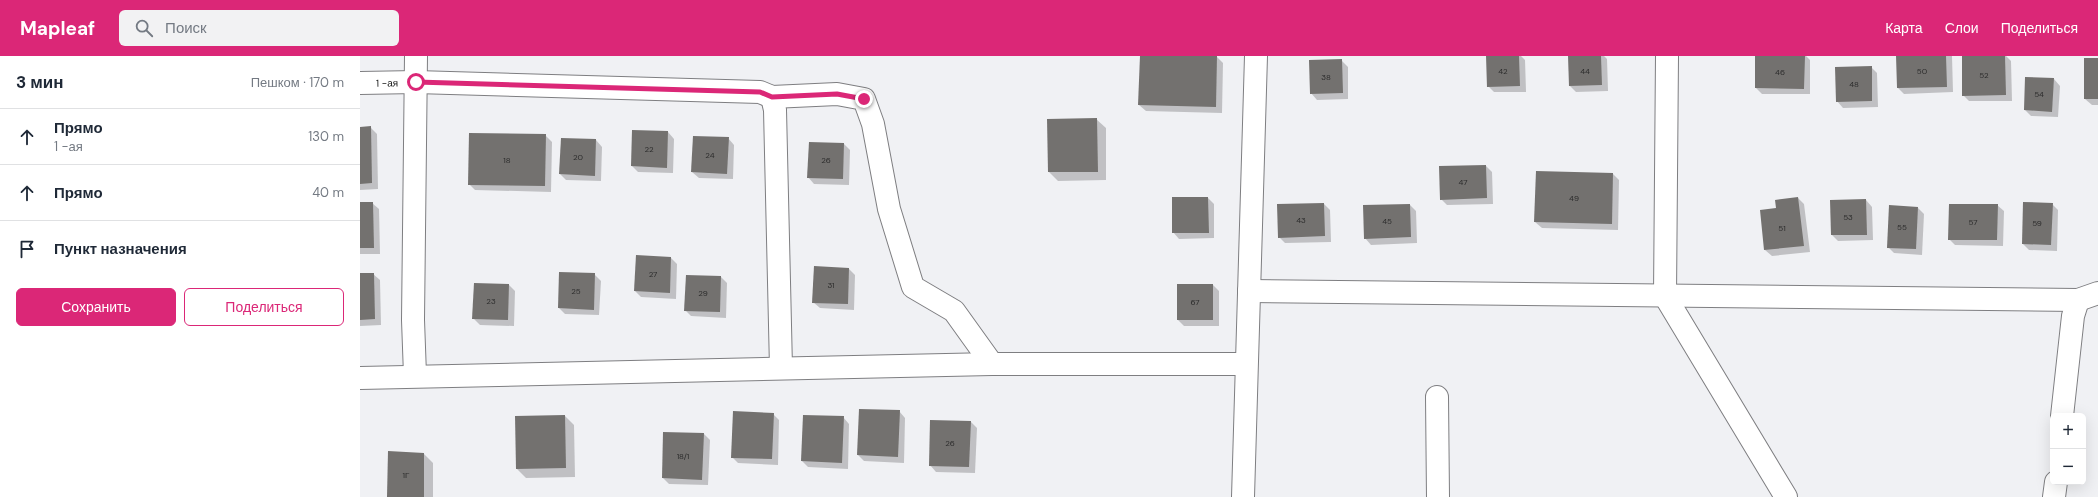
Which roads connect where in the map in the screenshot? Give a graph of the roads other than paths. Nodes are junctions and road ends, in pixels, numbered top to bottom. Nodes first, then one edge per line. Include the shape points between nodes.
1 (416, 56) edge
2 (1256, 56) edge
3 (1667, 56) edge
4 (416, 82) junction
5 (360, 83) edge
6 (772, 97) junction
7 (1249, 292) junction
8 (2098, 292) edge
9 (1666, 296) junction
10 (2078, 300) junction
11 (992, 364) junction
12 (1246, 364) junction
13 (781, 368) junction
14 (415, 375) junction
15 (360, 378) edge
16 (1437, 397) dead end
17 (2062, 413) edge
18 (2056, 485) edge
19 (1243, 497) edge
20 (1438, 497) edge
21 (1786, 497) edge
22 (2054, 497) edge

1 - 4 street
2 - 7 street
3 - 9 street
4 - 5 street, 1 -ая
4 - 6 street, 1 -ая via 760,92
4 - 14 street via 413,320
6 - 11 street, 1 -ая via 837,94 864,99 873,124 889,209 913,287 954,311
6 - 13 street via 775,110
7 - 9 street
7 - 12 street
8 - 10 street
9 - 10 street
9 - 21 street
10 - 17 street via 2073,316
11 - 12 street
11 - 13 street
12 - 19 street
13 - 14 street
14 - 15 street
16 - 20 street
18 - 22 street

